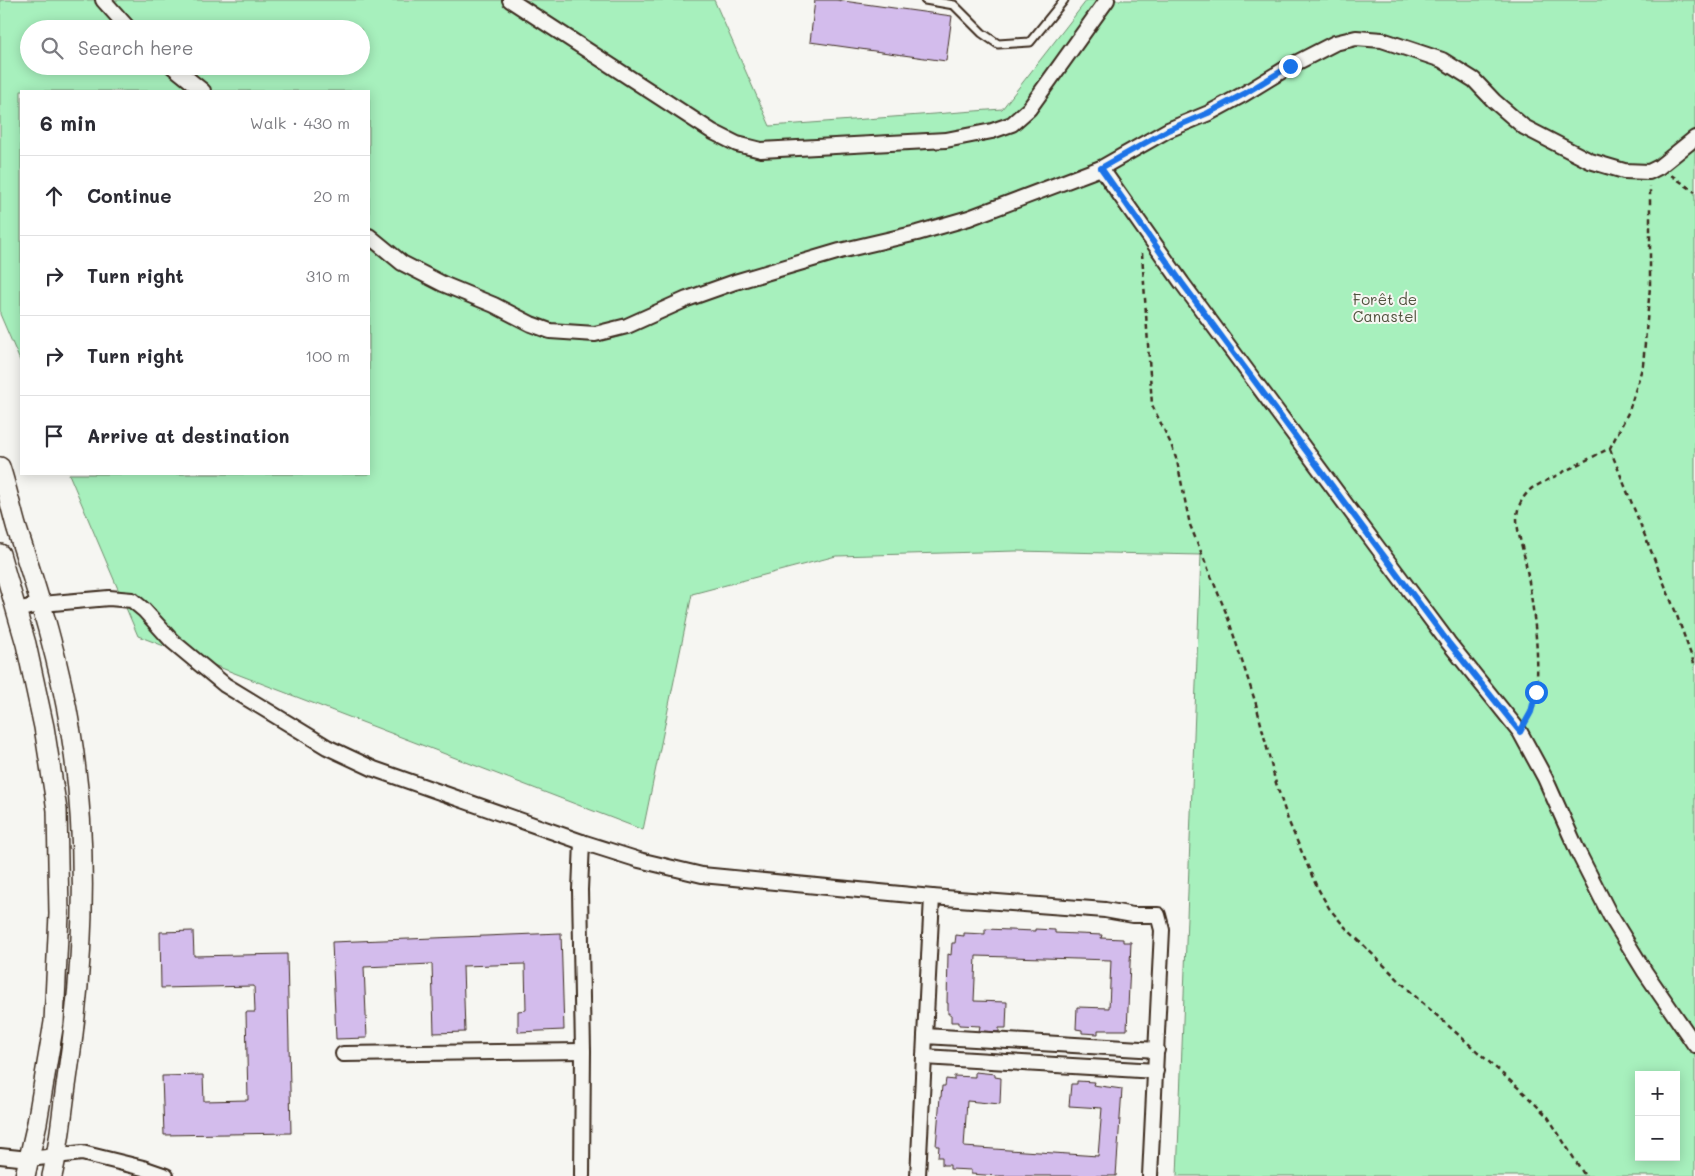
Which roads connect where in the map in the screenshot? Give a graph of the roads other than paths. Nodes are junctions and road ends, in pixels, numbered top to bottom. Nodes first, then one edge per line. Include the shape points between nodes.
1 (103, 0) edge
2 (510, 0) edge
3 (925, 0) edge
4 (1064, 0) edge
5 (1108, 0) edge
6 (121, 20) edge
7 (183, 75) edge
8 (202, 90) edge
9 (1695, 138) edge
10 (1101, 168) junction
11 (370, 237) edge
12 (0, 467) edge
13 (0, 554) edge
14 (42, 604) junction
15 (17, 610) junction
16 (582, 842) junction
17 (932, 897) junction
18 (925, 1036) junction
19 (1010, 1042) junction
20 (1695, 1045) edge
21 (1157, 1050) junction
22 (583, 1051) junction
23 (343, 1054) dead end
24 (924, 1057) junction
25 (1009, 1062) junction
26 (1156, 1071) junction
27 (0, 1156) edge
28 (57, 1156) junction
29 (27, 1167) edge
30 (142, 1172) edge
31 (52, 1176) edge
32 (166, 1176) edge
33 (582, 1176) edge
34 (918, 1176) edge
35 (1150, 1176) edge

1 - 6 street
2 - 5 street via 713,132 737,144 761,150 946,140 992,132 1012,124 1029,109
3 - 4 lane via 954,5 998,44 1030,42
7 - 8 street
9 - 10 street via 1654,170 1624,171 1590,161 1524,127 1474,80 1442,60 1382,40 1363,38 1335,43
10 - 11 street via 969,218 735,282 627,326 595,334 550,331 531,324 402,263
10 - 20 street via 1372,540 1520,732 1610,915
12 - 14 main road
13 - 15 main road
14 - 15 street
14 - 16 street via 109,598 132,600 172,641 225,685 327,747 374,769
14 - 28 main road via 71,734 79,803 83,907 74,1030
15 - 29 main road via 44,727 56,810 59,914 54,1022
16 - 17 street via 702,875
16 - 22 street
17 - 18 street
17 - 21 street via 1158,915 1162,930
18 - 19 street
18 - 24 street
19 - 21 street
19 - 25 street
21 - 26 street
22 - 23 street
22 - 33 street
24 - 25 street
24 - 34 street
25 - 26 street
26 - 35 street
27 - 29 street
28 - 29 street
28 - 30 street via 82,1153
28 - 31 main road
30 - 32 street

